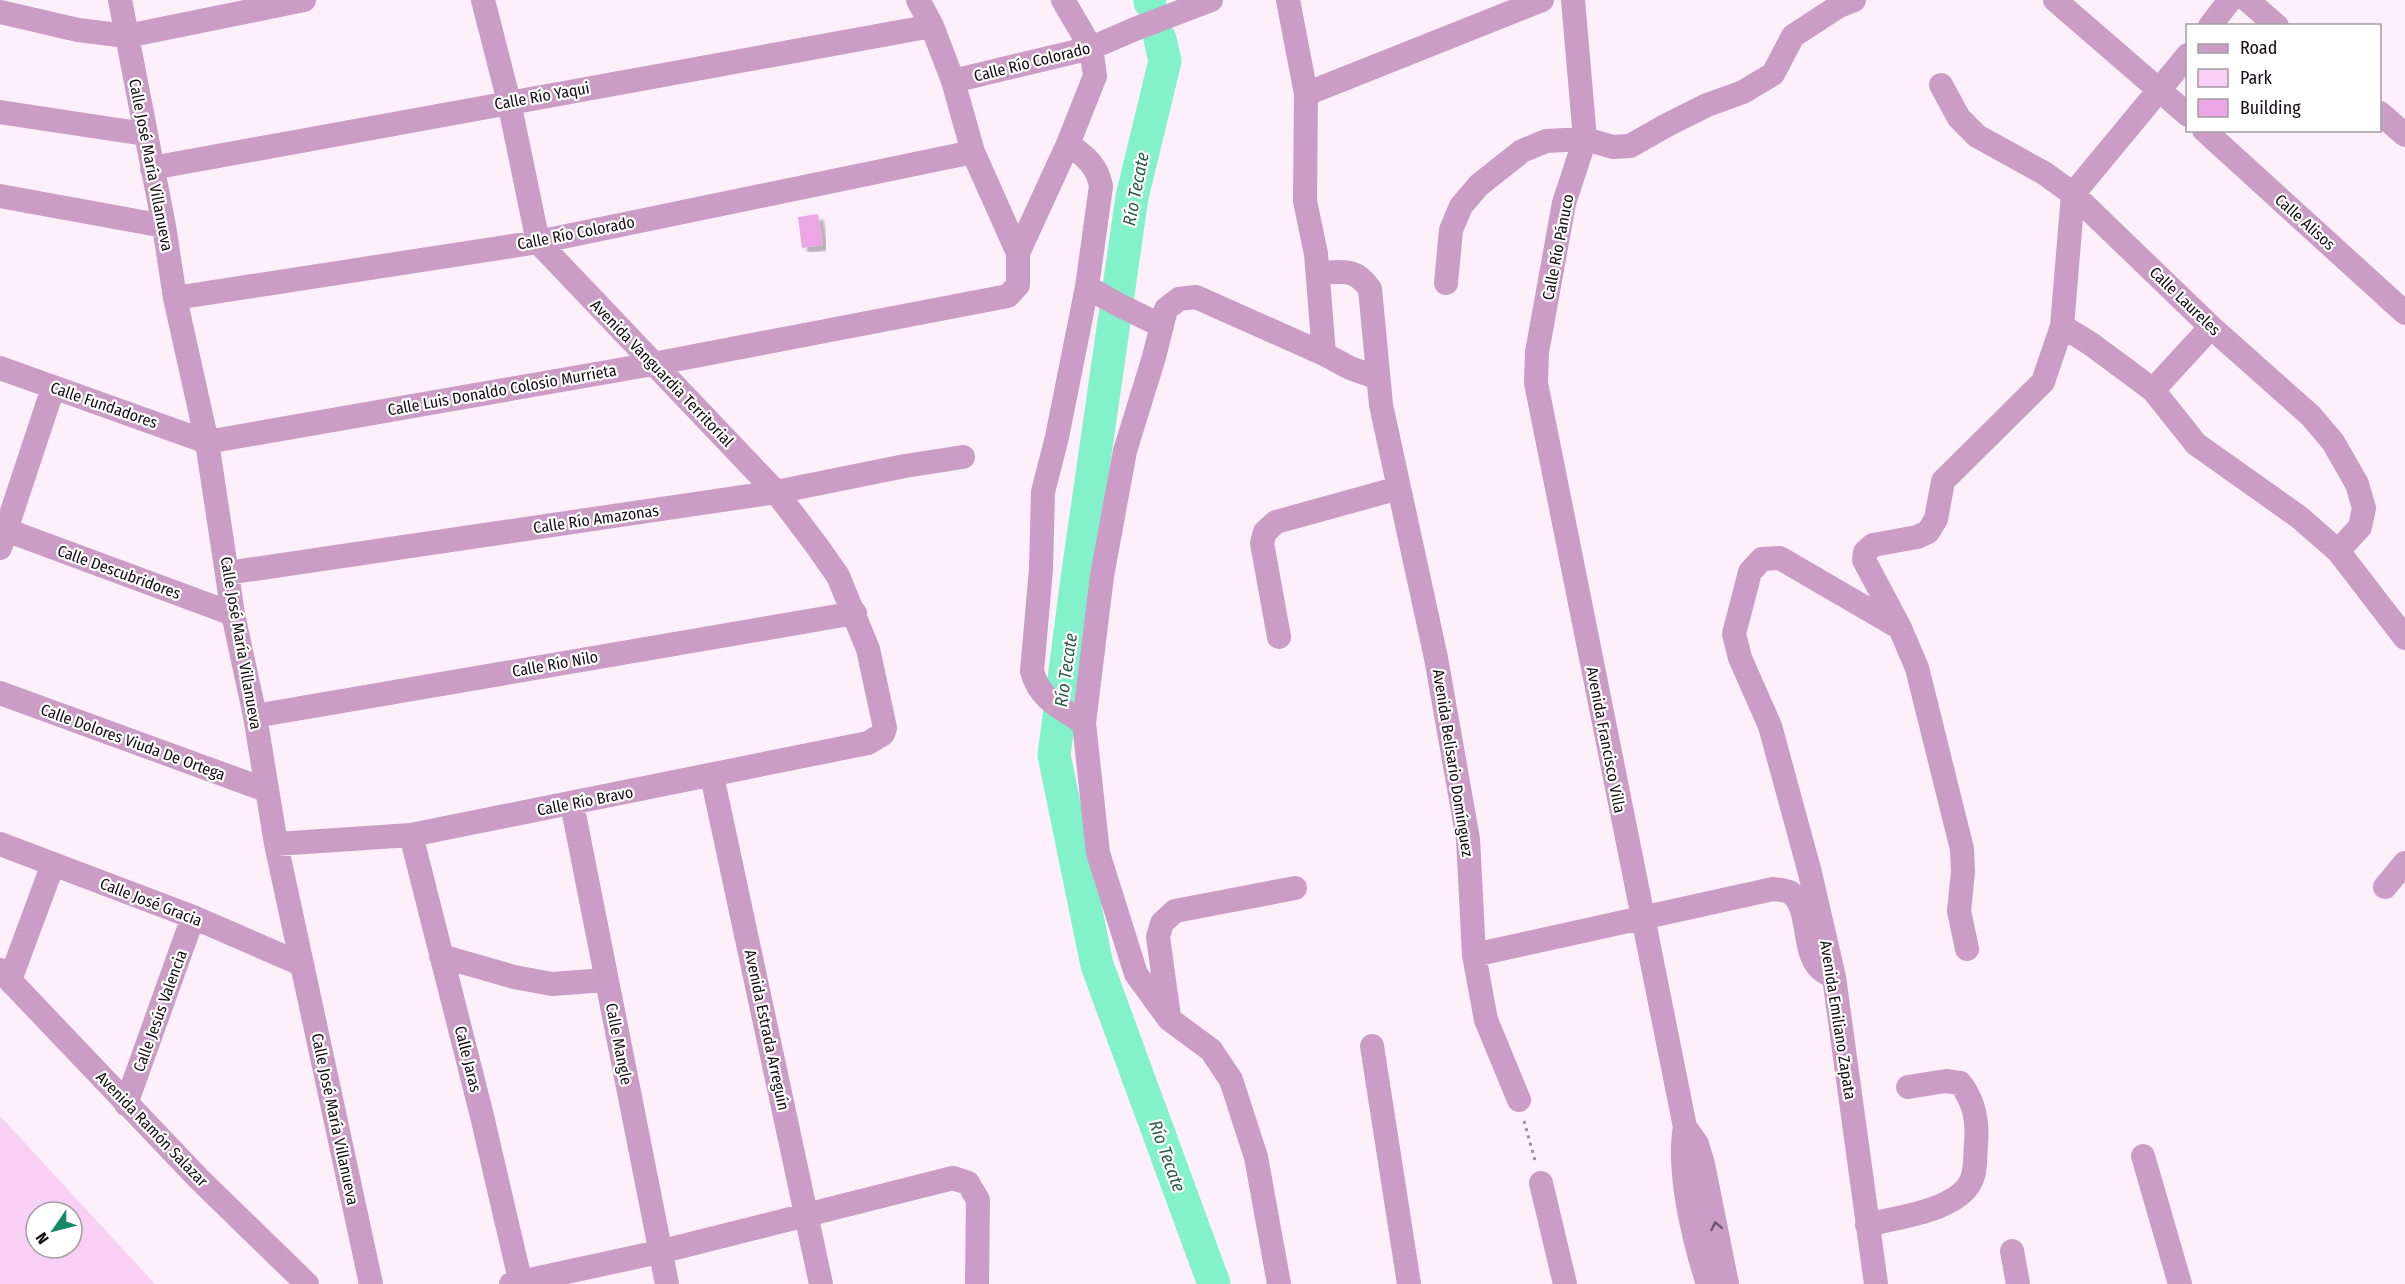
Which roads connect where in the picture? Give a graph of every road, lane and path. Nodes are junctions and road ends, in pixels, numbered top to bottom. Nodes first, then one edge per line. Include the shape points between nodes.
1 (120, 0) edge
2 (304, 0) edge
3 (483, 0) edge
4 (918, 0) edge
5 (1064, 0) edge
6 (1211, 0) edge
7 (1288, 0) edge
8 (1542, 0) edge
9 (1573, 0) edge
10 (1854, 0) edge
11 (2055, 0) edge
12 (2230, 0) edge
13 (2247, 0) edge
14 (0, 12) edge
15 (2212, 24) edge
16 (2275, 24) edge
17 (932, 26) junction
18 (127, 36) junction
19 (1091, 48) junction
20 (2186, 55) edge
21 (953, 81) junction
22 (1941, 85) dead end
23 (2160, 90) junction
24 (1306, 94) junction
25 (509, 102) junction
26 (0, 112) edge
27 (2186, 114) edge
28 (2381, 115) edge
29 (2206, 132) edge
30 (145, 134) junction
31 (2405, 135) edge
32 (1586, 139) junction
33 (1068, 144) junction
34 (973, 152) junction
35 (152, 168) junction
36 (2073, 194) junction
37 (0, 196) edge
38 (164, 226) junction
39 (538, 242) junction
40 (1018, 253) junction
41 (1318, 273) junction
42 (1446, 283) dead end
43 (1087, 287) junction
44 (176, 298) junction
45 (2405, 313) edge
46 (1162, 326) junction
47 (2062, 326) junction
48 (2211, 327) junction
49 (1537, 352) joint
50 (1324, 354) junction
51 (653, 364) junction
52 (0, 368) edge
53 (1378, 378) junction
54 (53, 388) junction
55 (2153, 390) junction
56 (207, 442) junction
57 (963, 458) dead end
58 (1399, 488) junction
59 (776, 492) junction
60 (3, 539) edge
61 (2338, 551) junction
62 (227, 573) junction
63 (855, 613) junction
64 (233, 614) junction
65 (1900, 627) junction
66 (1279, 637) dead end
67 (2405, 638) edge
68 (0, 693) edge
69 (255, 716) junction
70 (1084, 723) junction
71 (885, 728) joint
72 (712, 776) junction
73 (266, 790) junction
74 (572, 804) junction
75 (411, 835) junction
76 (0, 844) edge
77 (276, 844) junction
78 (2405, 863) edge
79 (53, 864) junction
80 (2385, 887) dead end
81 (1294, 888) dead end
82 (193, 917) junction
83 (1641, 917) junction
84 (1967, 949) dead end
85 (1474, 955) junction
86 (441, 956) junction
87 (301, 964) junction
88 (5, 975) edge
89 (1834, 977) junction
90 (606, 980) junction
91 (1169, 1019) junction
92 (1372, 1046) dead end
93 (1908, 1087) dead end
94 (1519, 1100) joint
95 (126, 1104) junction
96 (1685, 1127) junction
97 (2143, 1156) dead end
98 (1541, 1183) joint
99 (808, 1217) junction
100 (1867, 1225) junction
101 (2012, 1251) dead end
102 (659, 1252) junction
103 (518, 1283) edge
104 (307, 1284) edge
105 (371, 1284) edge
106 (667, 1284) edge
107 (821, 1284) edge
108 (977, 1284) edge
109 (1279, 1284) edge
110 (1409, 1284) edge
111 (1565, 1284) edge
112 (1708, 1284) edge
113 (1727, 1284) edge
114 (1876, 1284) edge
115 (2018, 1284) edge
116 (2180, 1284) edge

1 - 18 street, Calle José María Villanueva
2 - 18 street
3 - 25 street
4 - 17 street
5 - 19 street
6 - 19 street, Calle Río Colorado
7 - 24 street
8 - 24 street
9 - 32 street, Calle Río Pánuco
10 - 32 street via 1793,36 1773,74 1743,92 1707,105 1630,146 1613,147
11 - 23 street
12 - 15 street
13 - 16 street
14 - 18 street via 78,30
17 - 21 street
17 - 25 street, Calle Río Yaqui
18 - 30 street, Calle José María Villanueva
19 - 21 street, Calle Río Colorado
19 - 33 street via 1095,76
20 - 23 street
21 - 34 street
22 - 36 street, Calle Laureles via 1959,118 1977,135
23 - 27 street
23 - 36 street
24 - 41 street via 1305,201
25 - 35 street, Calle Río Yaqui
25 - 39 street
26 - 30 street
28 - 31 street
29 - 45 street, Calle Alisos
30 - 35 street, Calle José María Villanueva
32 - 42 street via 1546,141 1522,151 1479,185 1461,206 1451,230
32 - 49 street, Calle Río Pánuco via 1564,203
33 - 40 street
33 - 43 street via 1092,161 1101,186
34 - 39 street, Calle Río Colorado
34 - 40 street
35 - 38 street, Calle José María Villanueva
36 - 47 street
36 - 48 street, Calle Laureles
37 - 38 street
38 - 44 street, Calle José María Villanueva
39 - 44 street, Calle Río Colorado
39 - 51 street, Avenida Vanguardia Territorial
40 - 51 street, Calle Luis Donaldo Colosio Murrieta via 1018,285 1008,296
41 - 50 street
41 - 53 street, Avenida Belisario Domínguez via 1353,272 1370,289
43 - 46 street
43 - 70 street via 1043,492 1032,671 1036,685 1046,697
44 - 56 street, Calle José María Villanueva
46 - 50 street via 1166,309 1179,298 1196,297
46 - 70 street via 1125,451 1102,576
47 - 55 street
47 - 65 street via 2043,382 1943,481 1936,519 1928,532 1873,545 1865,552 1864,560
48 - 55 street
48 - 61 street, Calle Laureles via 2311,416 2333,442 2357,484 2364,508 2360,527
49 - 83 street, Avenida Francisco Villa via 1536,383
50 - 53 street
51 - 56 street, Calle Luis Donaldo Colosio Murrieta
51 - 59 street, Avenida Vanguardia Territorial
52 - 54 street, Calle Fundadores
53 - 58 street, Avenida Belisario Domínguez
54 - 56 street, Calle Fundadores
54 - 60 street
55 - 61 street via 2196,444 2299,517
56 - 62 street, Calle José María Villanueva
57 - 59 street, Calle Río Amazonas
58 - 66 street via 1276,522 1265,532 1262,543
58 - 85 street, Avenida Belisario Domínguez via 1436,657 1468,839
59 - 62 street, Calle Río Amazonas
59 - 63 street, Avenida Vanguardia Territorial via 838,576
60 - 64 street, Calle Descubridores
61 - 67 street
62 - 64 street, Calle José María Villanueva
63 - 69 street, Calle Río Nilo
63 - 71 street, Avenida Vanguardia Territorial via 868,649
64 - 69 street, Calle José María Villanueva
65 - 84 street via 1917,668 1962,849 1959,911
65 - 89 street, Avenida Emiliano Zapata via 1780,558 1762,559 1750,572 1734,634 1740,658 1770,726
68 - 73 street, Calle Dolores Viuda De Ortega
69 - 73 street, Calle José María Villanueva
70 - 91 street via 1098,853 1136,974
71 - 72 street, Calle Río Bravo via 883,734 868,743
72 - 74 street, Calle Río Bravo
72 - 99 street, Avenida Estrada Arreguín
73 - 77 street, Calle José María Villanueva
74 - 75 street, Calle Río Bravo
74 - 90 street, Calle Mangle
75 - 77 street, Calle Río Bravo
75 - 86 street, Calle Jaras
76 - 79 street, Calle José Gracia
77 - 87 street, Calle José María Villanueva
78 - 80 street
79 - 82 street, Calle José Gracia
79 - 88 street
81 - 91 street via 1174,911 1162,923 1158,937
82 - 87 street, Calle José Gracia
82 - 95 street, Calle Jesús Valencia
83 - 85 street
83 - 89 street via 1773,889 1790,892 1798,902 1813,960
83 - 96 street, Avenida Francisco Villa
85 - 94 street, Avenida Belisario Domínguez via 1486,1020
86 - 90 street via 552,984
86 - 103 street, Calle Jaras
87 - 105 street, Calle José María Villanueva
88 - 95 street, Avenida Ramón Salazar
89 - 100 street, Avenida Emiliano Zapata
90 - 102 street, Calle Mangle
91 - 109 street via 1211,1050 1231,1080 1256,1157
92 - 110 street
93 - 100 street via 1946,1081 1960,1083 1968,1093 1977,1123 1972,1180 1959,1197 1946,1204
94 - 98 path
95 - 104 street, Avenida Ramón Salazar
96 - 112 street, Avenida Francisco Villa via 1681,1147 1686,1188
113 -> 96 street, Avenida Francisco Villa via 1703,1164 1697,1144
97 - 116 street
98 - 111 street
99 - 102 street
99 - 107 street, Avenida Estrada Arreguín
99 - 108 street via 953,1178 968,1183 978,1200
100 - 114 street, Avenida Emiliano Zapata
101 - 115 street
102 - 103 street
102 - 106 street, Calle Mangle

